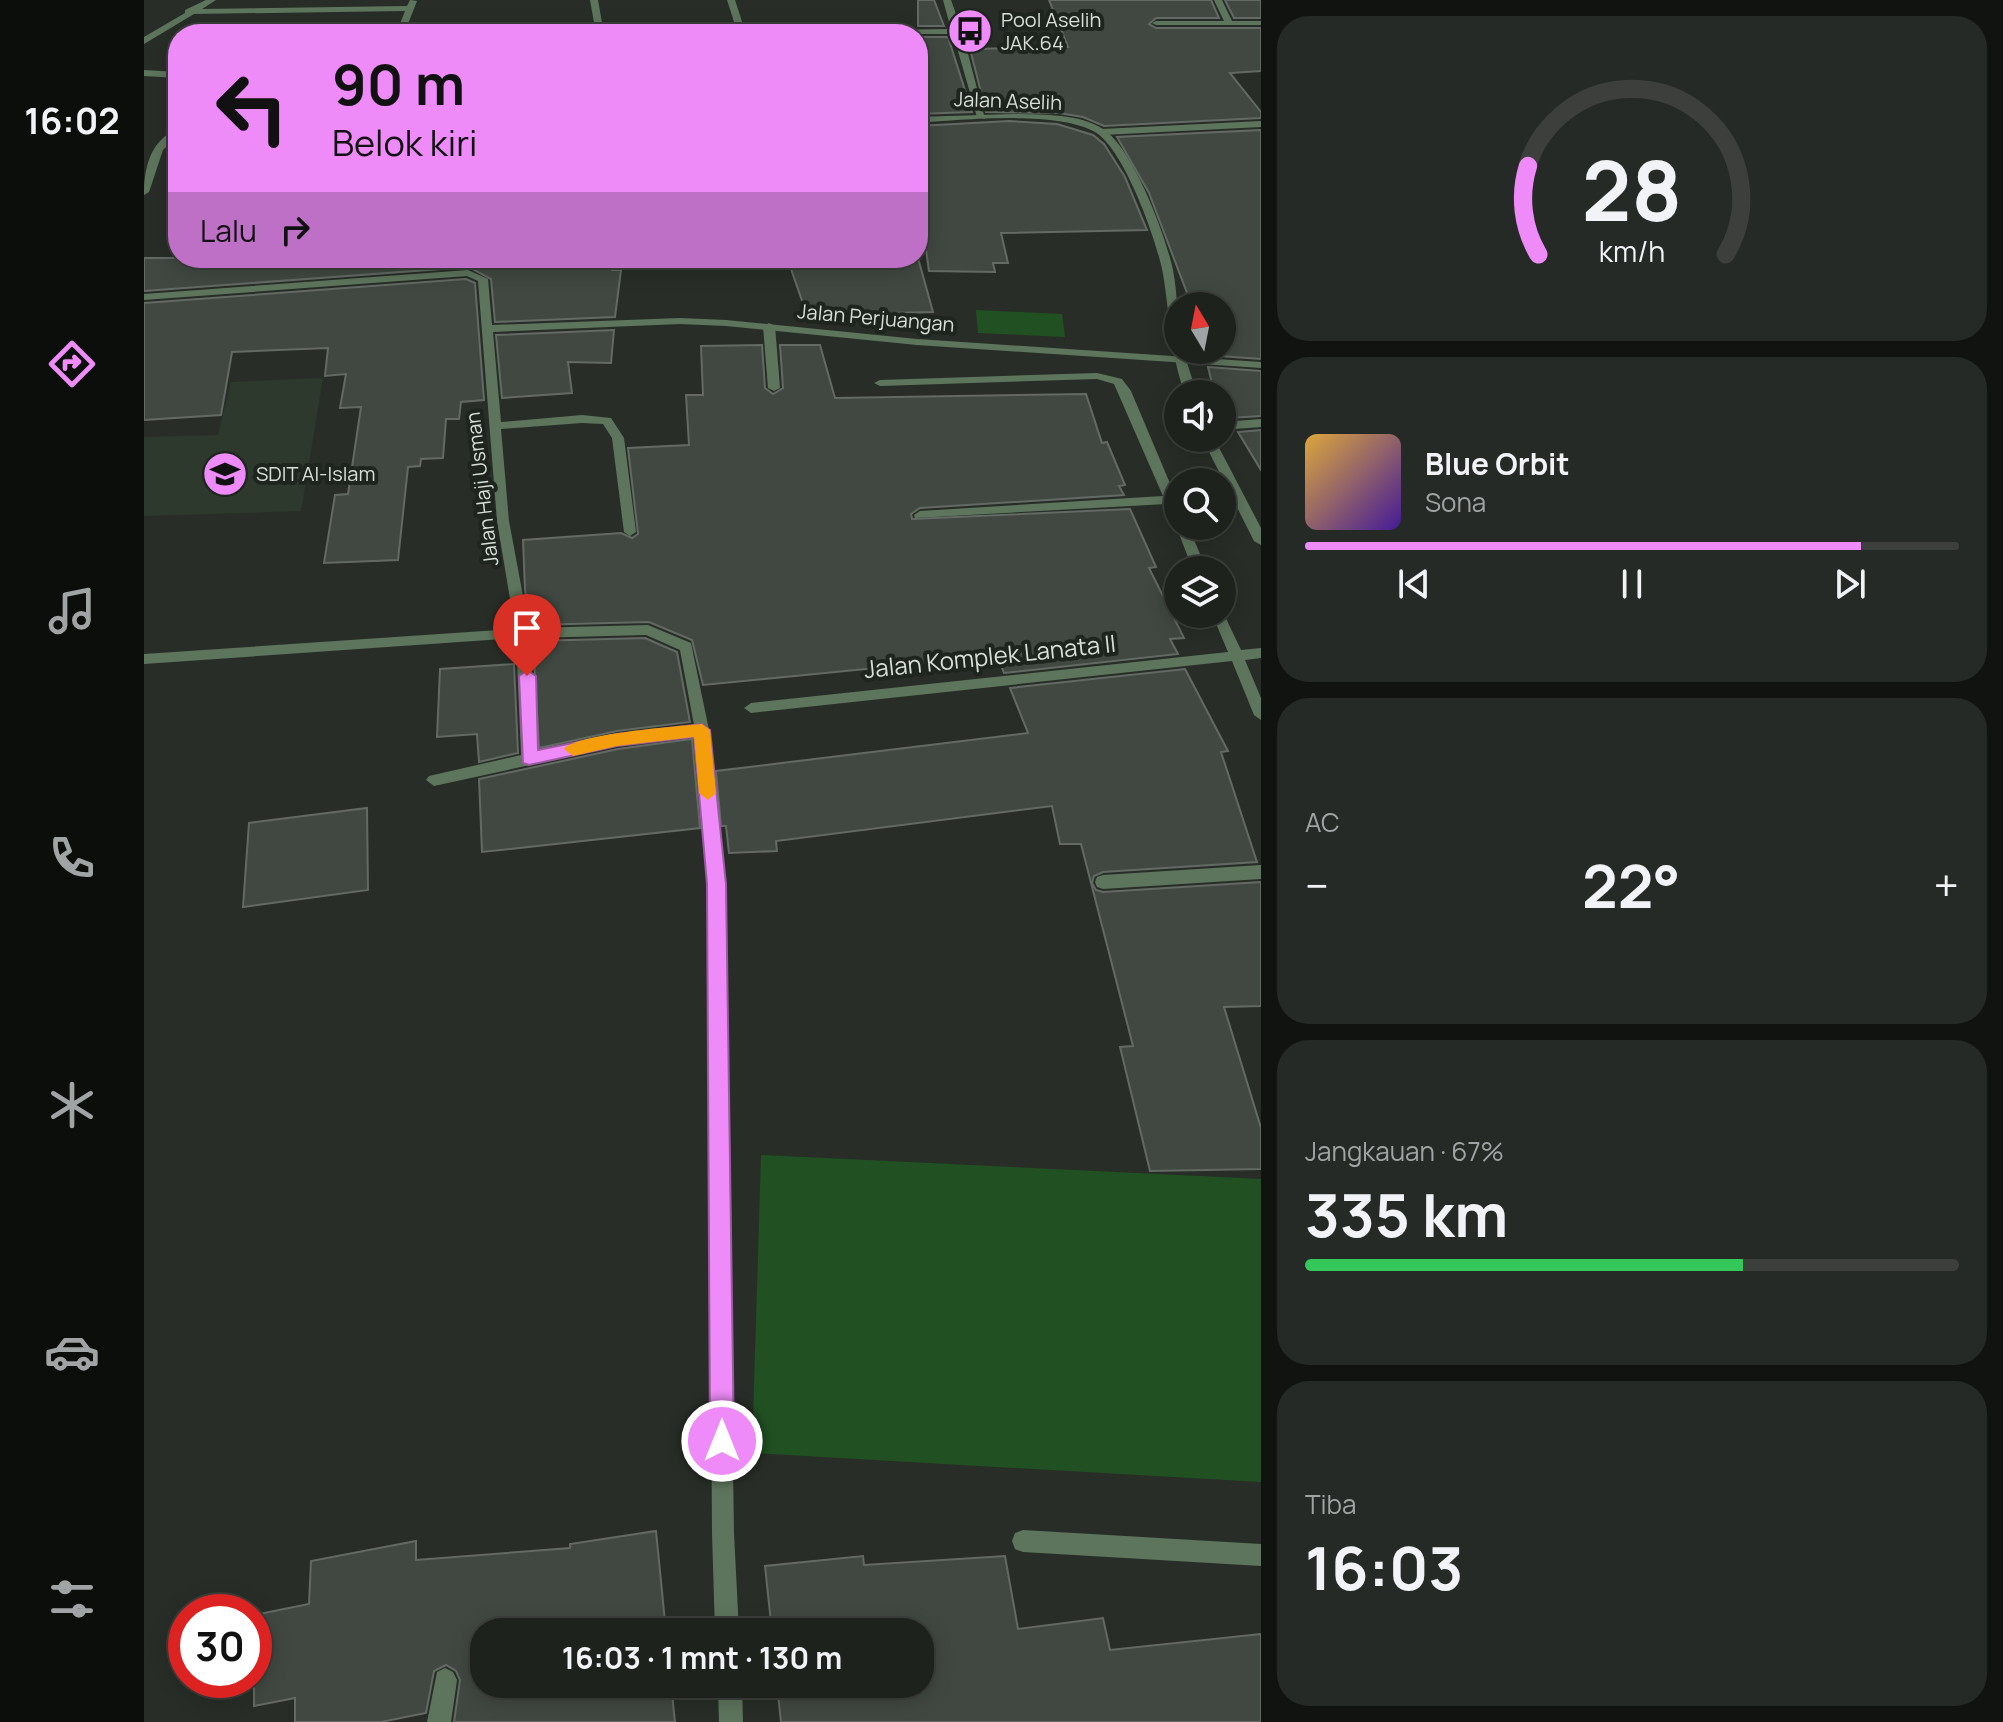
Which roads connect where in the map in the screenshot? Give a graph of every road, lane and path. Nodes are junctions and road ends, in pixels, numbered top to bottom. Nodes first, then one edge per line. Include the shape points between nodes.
1 (212, 0) edge
2 (594, 0) edge
3 (731, 0) edge
4 (947, 0) edge
5 (1218, 0) edge
6 (412, 4) edge
7 (188, 12) junction
8 (1156, 23) dead end
9 (1229, 23) junction
10 (1261, 23) edge
11 (170, 24) edge
12 (404, 24) edge
13 (598, 24) edge
14 (739, 24) edge
15 (168, 25) edge
16 (958, 31) junction
17 (928, 32) edge
18 (144, 41) edge
19 (144, 73) edge
20 (168, 74) edge
21 (982, 117) junction
22 (928, 120) edge
23 (1261, 124) edge
24 (1102, 132) junction
25 (168, 138) edge
26 (148, 164) edge
27 (144, 192) edge
28 (471, 268) edge
29 (470, 274) junction
30 (1170, 292) edge
31 (144, 297) edge
32 (769, 326) junction
33 (486, 329) junction
34 (1164, 358) edge
35 (1236, 363) edge
36 (1261, 365) edge
37 (880, 383) dead end
38 (774, 388) dead end
39 (1261, 423) edge
40 (1236, 425) edge
41 (495, 426) junction
42 (1215, 452) edge
43 (1164, 483) edge
44 (1164, 500) edge
45 (920, 515) dead end
46 (630, 532) dead end
47 (1261, 541) edge
48 (1225, 628) edge
49 (523, 633) junction
50 (1261, 653) edge
51 (1235, 654) junction
52 (144, 659) edge
53 (751, 708) dead end
54 (1261, 715) edge
55 (700, 722) junction
56 (529, 758) junction
57 (434, 780) dead end
58 (1261, 872) edge
59 (1103, 882) dead end
60 (1023, 1541) dead end
61 (1261, 1555) edge
62 (726, 1618) edge
63 (445, 1680) dead end
64 (730, 1698) edge
65 (439, 1722) edge
66 (731, 1722) edge

1 - 7 street
2 - 13 street
3 - 14 street
4 - 16 street
5 - 9 street
6 - 7 street
6 - 12 street
7 - 11 street
8 - 9 street
9 - 10 street
15 - 18 street
16 - 17 street
16 - 21 street
19 - 20 street
21 - 22 street, Jalan Aselih
21 - 24 street, Jalan Aselih via 1040,119
23 - 24 street, Jalan Aselih
24 - 30 street via 1132,178 1160,241
25 - 26 street
26 - 27 street
28 - 29 street
29 - 31 street
29 - 33 street, Jalan Haji Usman via 483,279
32 - 33 street, Jalan Perjuangan via 680,321
32 - 34 street, Jalan Perjuangan
32 - 38 street
33 - 41 street, Jalan Haji Usman
35 - 36 street, Jalan Perjuangan
37 - 43 street via 1097,376 1118,381
39 - 40 street
41 - 46 street via 607,421 618,438
41 - 49 street, Jalan Haji Usman via 503,521
42 - 47 street
44 - 45 street
48 - 51 street
49 - 52 street
49 - 55 street via 648,630 686,647
49 - 56 street, Jalan Haji Usman
50 - 51 street, Jalan Komplek Lanata II
51 - 53 street, Jalan Komplek Lanata II
51 - 54 street
55 - 56 street
55 - 62 street via 716,884
56 - 57 street
58 - 59 street
60 - 61 street
63 - 65 street
64 - 66 street

